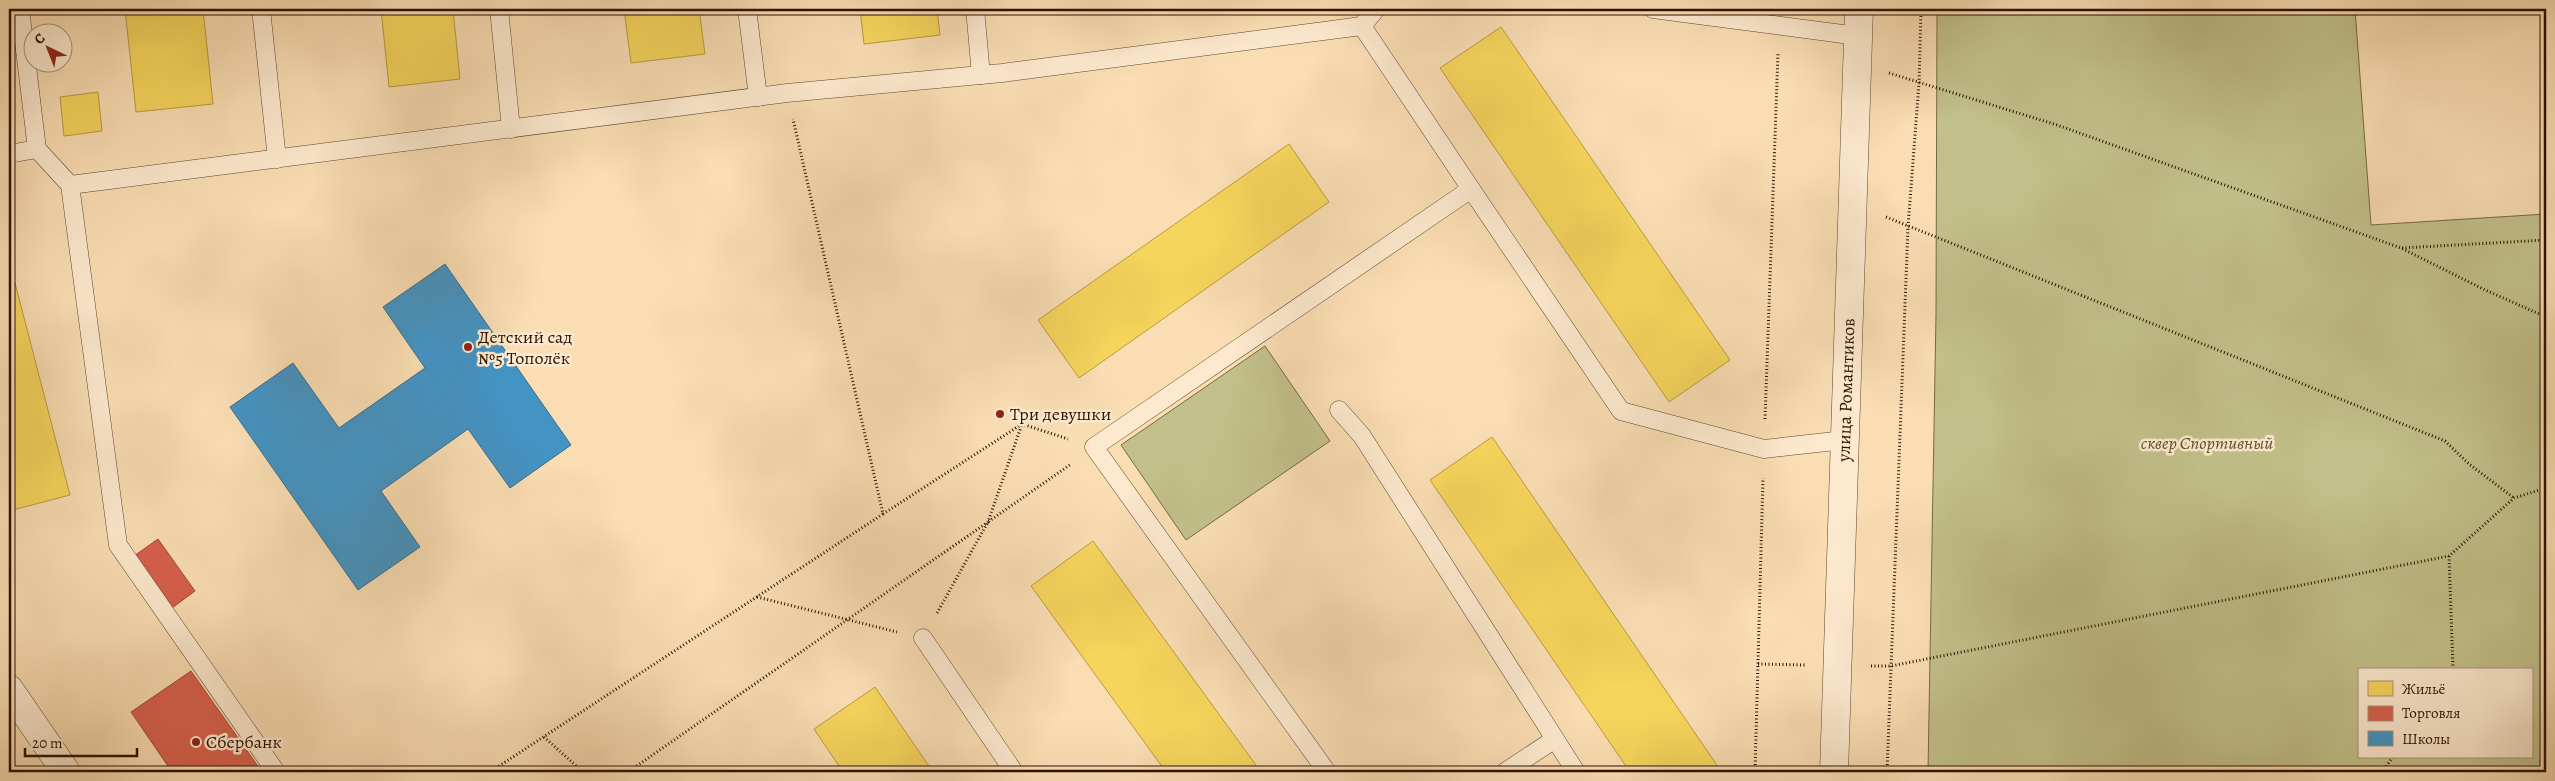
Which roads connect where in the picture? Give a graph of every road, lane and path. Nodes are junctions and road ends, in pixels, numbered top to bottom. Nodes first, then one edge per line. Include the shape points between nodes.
1 (20, 9) edge
2 (261, 9) edge
3 (499, 9) edge
4 (747, 9) edge
5 (975, 9) edge
6 (1376, 9) edge
7 (1653, 9) edge
8 (1859, 9) edge
9 (1921, 9) edge
10 (1779, 25) junction
11 (1362, 26) junction
12 (1858, 36) junction
13 (1858, 63) junction
14 (982, 75) junction
15 (1919, 83) junction
16 (787, 93) junction
17 (758, 97) junction
18 (511, 129) junction
19 (37, 149) junction
20 (9, 154) edge
21 (277, 158) junction
22 (70, 185) junction
23 (1471, 189) junction
24 (1853, 202) junction
25 (1908, 227) junction
26 (2546, 240) edge
27 (2401, 248) junction
28 (2546, 317) edge
29 (1339, 410) dead end
30 (1022, 424) junction
31 (1844, 440) junction
32 (1094, 448) junction
33 (1764, 449) junction
34 (2546, 488) edge
35 (2514, 498) junction
36 (883, 514) junction
37 (988, 522) junction
38 (2449, 556) junction
39 (757, 597) junction
40 (847, 620) junction
41 (923, 638) junction
42 (1758, 664) junction
43 (1837, 666) junction
44 (1891, 666) junction
45 (2453, 668) edge
46 (9, 689) edge
47 (544, 737) junction
48 (1555, 739) junction
49 (2392, 758) edge
50 (66, 772) edge
51 (276, 772) edge
52 (490, 772) edge
53 (583, 772) edge
54 (628, 772) edge
55 (653, 772) edge
56 (660, 772) edge
57 (1014, 772) edge
58 (1327, 772) edge
59 (1506, 772) edge
60 (1576, 772) edge
61 (1755, 772) edge
62 (1834, 772) edge
63 (1887, 772) edge
64 (2382, 772) edge

1 - 19 lane
2 - 21 lane
3 - 18 lane
4 - 17 lane
5 - 14 lane
6 - 11 lane
7 - 10 lane
8 - 12 street, улица Романтиков
9 - 15 path
10 - 12 lane
10 - 33 path
11 - 14 lane
11 - 23 lane
12 - 13 street, улица Романтиков
13 - 15 path
13 - 24 street, улица Романтиков
14 - 16 lane
15 - 25 path
15 - 27 path via 2057,125
16 - 17 lane
16 - 36 path
17 - 18 lane
18 - 21 lane
19 - 20 lane
19 - 22 lane
21 - 22 lane
22 - 51 lane via 118,545
23 - 32 lane
23 - 33 lane via 1621,411
24 - 25 path
24 - 31 street, улица Романтиков
25 - 35 path via 2445,441
25 - 44 path
26 - 27 path
27 - 28 path
29 - 48 lane via 1362,436
30 - 32 path
30 - 36 path
30 - 37 path
31 - 33 lane
31 - 43 street, улица Романтиков
32 - 37 path
32 - 58 lane
33 - 42 path
34 - 35 path
35 - 38 path
36 - 39 path
37 - 40 path
37 - 41 path
38 - 44 path
38 - 45 path
39 - 40 path
39 - 47 path
40 - 41 path
40 - 54 path
41 - 57 lane
42 - 43 path
42 - 61 path
43 - 44 path
43 - 62 street, улица Романтиков
44 - 63 path
46 - 50 street
47 - 52 path
47 - 53 path
48 - 59 lane
48 - 60 lane
49 - 64 path
55 - 56 path

